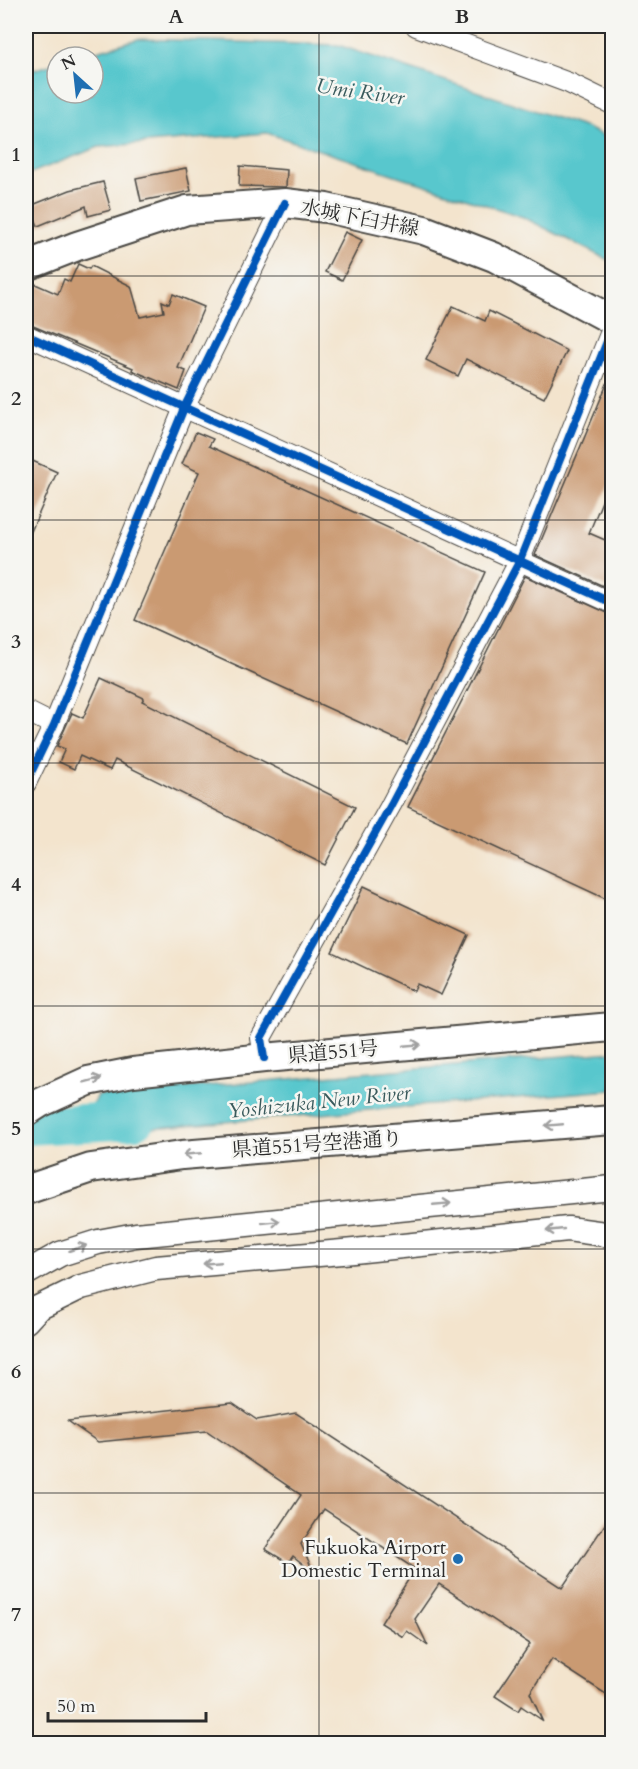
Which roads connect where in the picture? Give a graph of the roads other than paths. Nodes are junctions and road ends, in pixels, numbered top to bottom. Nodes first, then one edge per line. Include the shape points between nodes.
1 (416, 26) edge
2 (612, 104) edge
3 (285, 203) junction
4 (26, 266) edge
5 (612, 320) edge
6 (612, 329) edge
7 (26, 335) edge
8 (184, 408) junction
9 (519, 562) junction
10 (612, 603) edge
11 (26, 711) edge
12 (54, 725) junction
13 (26, 783) edge
14 (612, 1027) edge
15 (264, 1058) junction
16 (33, 1108) edge
17 (612, 1120) edge
18 (612, 1188) edge
19 (26, 1190) edge
20 (612, 1235) edge
21 (26, 1273) edge
22 (26, 1321) edge

1 - 2 street via 569,83
3 - 4 main road, 水城下臼井線 via 187,210
3 - 5 main road, 水城下臼井線 via 424,230 494,257
3 - 8 street
6 - 9 street
7 - 8 street
8 - 9 street
8 - 12 street
9 - 10 street
9 - 15 street via 261,1038
11 - 12 street
12 - 13 street
15 -> 14 main road, 県道551号
16 -> 15 main road, 県道551号 via 88,1081 133,1072
17 -> 19 main road, 県道551号空港通り via 182,1155 91,1168
21 -> 18 street via 60,1254 136,1235
20 -> 22 street via 568,1229 156,1268 81,1287 38,1308

